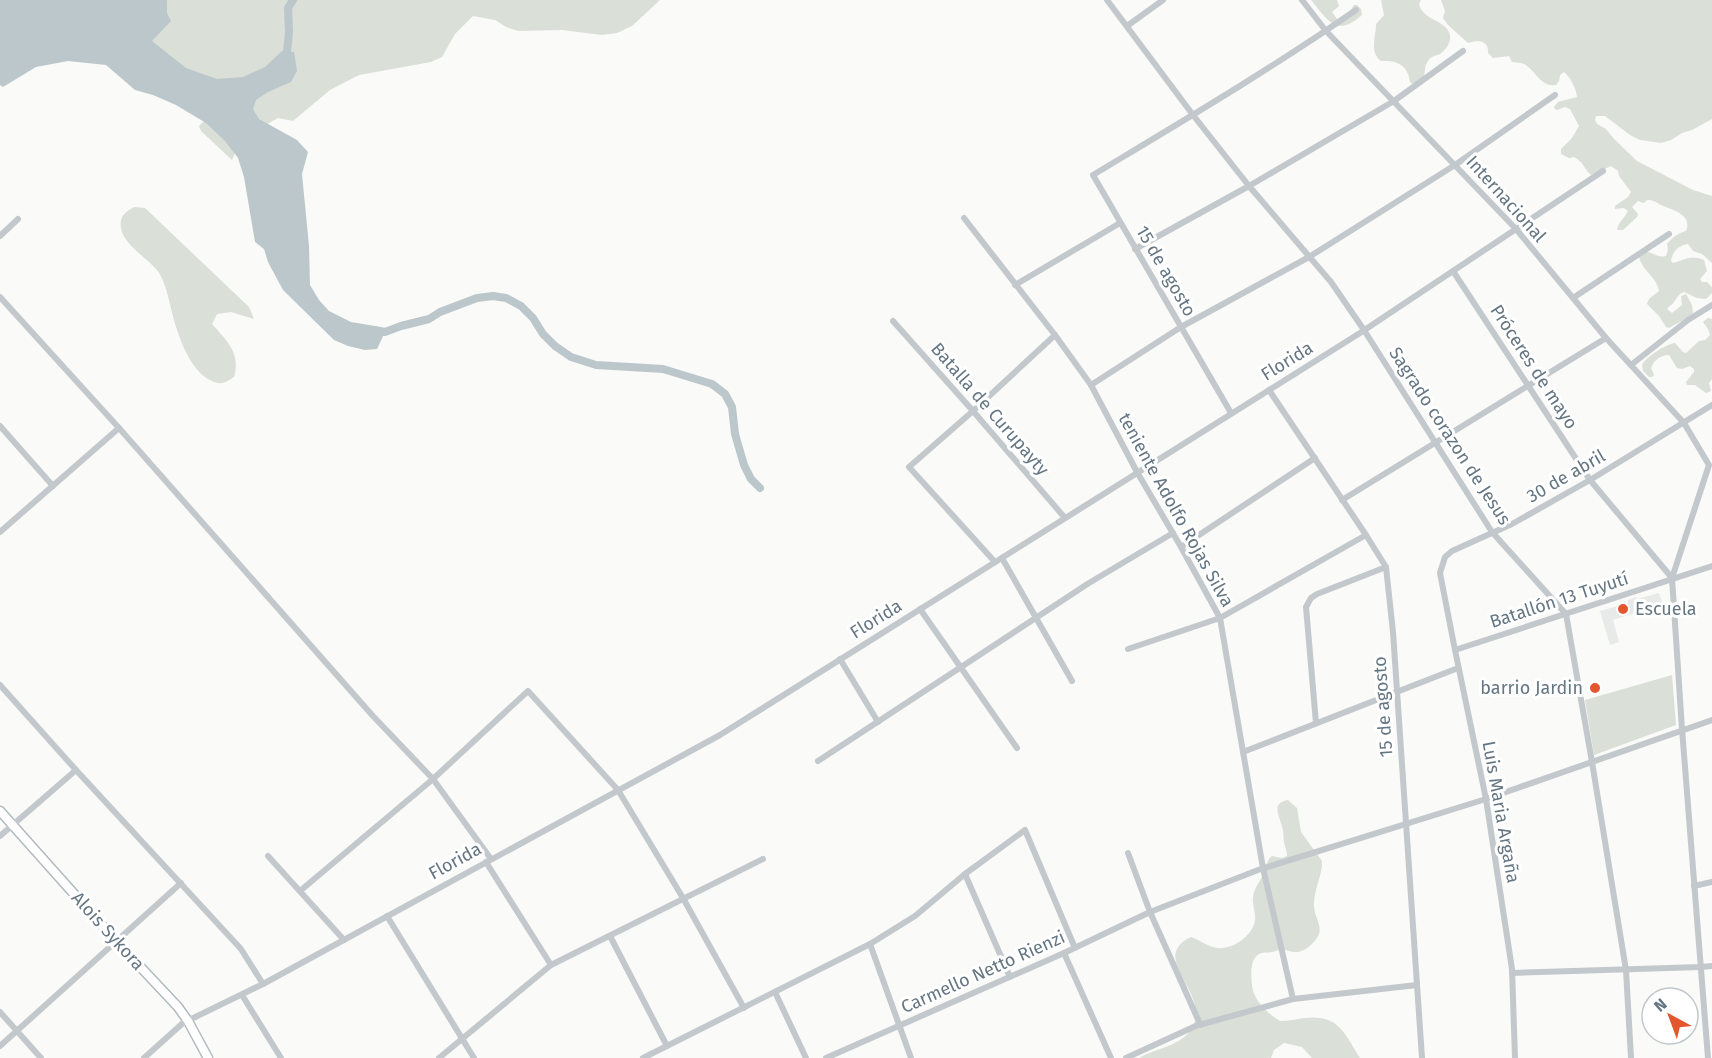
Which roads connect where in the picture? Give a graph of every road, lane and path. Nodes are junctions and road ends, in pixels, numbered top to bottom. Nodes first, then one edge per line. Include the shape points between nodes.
1 (1107, 0) edge
2 (1163, 0) edge
3 (1302, 0) edge
4 (1356, 10) dead end
5 (1127, 26) junction
6 (1326, 30) junction
7 (1463, 51) dead end
8 (1555, 95) dead end
9 (1394, 101) junction
10 (1192, 115) junction
11 (1455, 165) junction
12 (1603, 171) dead end
13 (1249, 186) junction
14 (964, 218) dead end
15 (18, 219) dead end
16 (1120, 223) junction
17 (1516, 229) junction
18 (1669, 234) dead end
19 (0, 236) edge
20 (1135, 249) junction
21 (1309, 256) junction
22 (1453, 271) junction
23 (1015, 285) junction
24 (0, 297) edge
25 (1573, 298) junction
26 (1712, 305) edge
27 (893, 321) dead end
28 (1181, 327) junction
29 (1364, 330) junction
30 (1055, 335) junction
31 (1606, 338) junction
32 (1631, 365) junction
33 (1091, 385) junction
34 (1528, 386) junction
35 (1269, 390) junction
36 (1712, 405) edge
37 (973, 411) junction
38 (1231, 413) junction
39 (1684, 423) junction
40 (0, 426) edge
41 (119, 428) junction
42 (1436, 442) junction
43 (1315, 458) junction
44 (1711, 466) edge
45 (1137, 472) junction
46 (1590, 480) junction
47 (53, 486) junction
48 (1342, 500) junction
49 (1065, 518) junction
50 (0, 532) edge
51 (1492, 532) junction
52 (1173, 533) junction
53 (1366, 535) junction
54 (1181, 547) junction
55 (1002, 558) junction
56 (994, 562) junction
57 (1712, 566) edge
58 (1386, 567) junction
59 (1440, 573) joint
60 (1672, 578) junction
61 (920, 609) junction
62 (1566, 614) junction
63 (1036, 618) junction
64 (1220, 618) junction
65 (1128, 649) dead end
66 (1455, 650) junction
67 (840, 659) junction
68 (961, 668) junction
69 (1458, 668) junction
70 (1072, 681) dead end
71 (0, 687) edge
72 (1397, 692) junction
73 (1712, 720) edge
74 (878, 722) junction
75 (1316, 723) junction
76 (1682, 729) junction
77 (1017, 748) dead end
78 (1243, 752) junction
79 (818, 761) dead end
80 (1592, 762) junction
81 (76, 770) junction
82 (433, 779) junction
83 (618, 790) junction
84 (1486, 799) junction
85 (0, 811) edge
86 (1406, 824) junction
87 (12, 825) junction
88 (0, 836) edge
89 (1128, 853) dead end
90 (268, 856) dead end
91 (763, 859) dead end
92 (488, 861) junction
93 (1263, 868) junction
94 (965, 874) junction
95 (1712, 882) edge
96 (181, 883) junction
97 (1694, 886) junction
98 (300, 891) junction
99 (683, 898) junction
100 (1150, 912) junction
101 (387, 916) junction
102 (610, 936) junction
103 (344, 940) junction
104 (116, 941) junction
105 (870, 944) junction
106 (1076, 948) junction
107 (1064, 953) junction
108 (551, 965) junction
109 (1712, 966) edge
110 (1701, 968) junction
111 (1626, 970) junction
112 (1512, 974) junction
113 (1010, 977) junction
114 (263, 984) junction
115 (1417, 985) junction
116 (775, 992) junction
117 (242, 995) junction
118 (1293, 999) junction
119 (744, 1008) junction
120 (0, 1012) edge
121 (188, 1021) junction
122 (1198, 1025) junction
123 (900, 1026) junction
124 (17, 1031) junction
125 (462, 1038) junction
126 (0, 1046) edge
127 (667, 1046) junction
128 (41, 1058) edge
129 (144, 1058) edge
130 (208, 1058) edge
131 (281, 1058) edge
132 (440, 1058) edge
133 (474, 1058) edge
134 (643, 1058) edge
135 (806, 1058) edge
136 (826, 1058) edge
137 (911, 1058) edge
138 (1111, 1058) edge
139 (1126, 1058) edge
140 (1422, 1058) edge
141 (1515, 1058) edge
142 (1632, 1058) edge
143 (1708, 1058) edge

1 - 5 street, Sagrado corazon de Jesus
2 - 5 street
3 - 6 street, Internacional
4 - 6 street
5 - 10 street, Sagrado corazon de Jesus
6 - 9 street, Internacional
6 - 10 street
7 - 9 street
8 - 11 street
9 - 11 street, Internacional
9 - 13 street
10 - 13 street, Sagrado corazon de Jesus
10 - 16 street, 15 de agosto via 1093,175
11 - 17 street, Internacional
11 - 21 street
12 - 17 street, Florida
13 - 20 street
13 - 21 street, Sagrado corazon de Jesus
14 - 23 street, teniente Adolfo Rojas Silva
15 - 19 street
16 - 20 street, 15 de agosto
16 - 23 street
17 - 22 street, Florida
17 - 25 street, Internacional
18 - 25 street
20 - 28 street, 15 de agosto
21 - 28 street
21 - 29 street, Sagrado corazon de Jesus
22 - 29 street, Florida
22 - 34 street, Próceres de mayo
23 - 30 street, teniente Adolfo Rojas Silva
24 - 41 street
25 - 31 street, Internacional
26 - 32 street
27 - 37 street, Batalla de Curupayty
28 - 33 street
28 - 38 street, 15 de agosto
29 - 35 street, Florida
29 - 42 street, Sagrado corazon de Jesus
30 - 33 street, teniente Adolfo Rojas Silva
30 - 37 street
31 - 32 street, Internacional
31 - 34 street
32 - 39 street, Internacional
33 - 45 street, teniente Adolfo Rojas Silva
34 - 42 street
34 - 46 street, Próceres de mayo
35 - 38 street, Florida
35 - 43 street, 15 de agosto
36 - 39 street, 30 de abril
37 - 49 street, Batalla de Curupayty
37 - 56 street via 909,467
38 - 45 street, Florida
39 - 44 street, Internacional
39 - 46 street, 30 de abril
40 - 47 street
41 - 47 street
41 - 82 street
42 - 48 street
42 - 51 street, Sagrado corazon de Jesus
43 - 48 street, 15 de agosto
43 - 54 street
44 - 60 street
45 - 49 street, Florida
45 - 52 street, teniente Adolfo Rojas Silva
46 - 51 street, 30 de abril
46 - 60 street, Próceres de mayo
47 - 50 street
48 - 53 street, 15 de agosto
49 - 55 street, Florida
51 - 59 street, 30 de abril via 1452,550
51 - 62 street, Sagrado corazon de Jesus
52 - 54 street, teniente Adolfo Rojas Silva
52 - 63 street
53 - 58 street, 15 de agosto
53 - 64 street
54 - 64 street, teniente Adolfo Rojas Silva
55 - 56 street, Florida
55 - 63 street
56 - 61 street, Florida
57 - 60 street, Batallón 13 Tuyutí
58 - 72 street, 15 de agosto
58 - 75 street via 1317,594 1306,607
59 - 66 street, Luis Maria Argaña
60 - 62 street, Batallón 13 Tuyutí
60 - 76 street
61 - 67 street, Florida
61 - 68 street
62 - 66 street, Batallón 13 Tuyutí
62 - 80 street
63 - 68 street
63 - 70 street
64 - 65 street
64 - 78 street, teniente Adolfo Rojas Silva
66 - 69 street, Luis Maria Argaña
67 - 74 street
67 - 83 street, Florida via 720,735
68 - 74 street
68 - 77 street
69 - 72 street
69 - 84 street, Luis Maria Argaña
71 - 81 street
72 - 75 street
72 - 86 street, 15 de agosto
73 - 76 street, Carmello Netto Rienzi
74 - 79 street
75 - 78 street
76 - 80 street, Carmello Netto Rienzi
76 - 97 street
78 - 93 street, teniente Adolfo Rojas Silva
80 - 84 street, Carmello Netto Rienzi
80 - 111 street
81 - 87 street
81 - 96 street
82 - 83 street via 528,692
82 - 92 street
82 - 98 street
83 - 92 street, Florida
83 - 99 street
84 - 86 street, Carmello Netto Rienzi
84 - 112 street, Luis Maria Argaña
85 - 87 street, Alois Sykora
86 - 93 street, Carmello Netto Rienzi
86 - 115 street, 15 de agosto
87 - 88 street
87 - 104 street, Alois Sykora
89 - 100 street
90 - 98 street
91 - 99 street
92 - 101 street, Florida
92 - 108 street
93 - 100 street, Carmello Netto Rienzi
93 - 118 street, teniente Adolfo Rojas Silva
94 - 105 street via 915,916
94 - 106 street via 1025,830
94 - 113 street
95 - 97 street
96 - 104 street
96 - 114 street via 241,949
97 - 110 street
98 - 103 street
99 - 102 street
99 - 119 street
100 - 106 street, Carmello Netto Rienzi
100 - 122 street
101 - 103 street, Florida
101 - 125 street
102 - 108 street
102 - 127 street
103 - 114 street, Florida
104 - 121 street, Alois Sykora
104 - 124 street
105 - 116 street
105 - 123 street
106 - 107 street, Carmello Netto Rienzi
107 - 113 street, Carmello Netto Rienzi
107 - 138 street
108 - 125 street
109 - 110 street
110 - 111 street
110 - 143 street
111 - 112 street
111 - 142 street
112 - 141 street, Luis Maria Argaña
113 - 123 street, Carmello Netto Rienzi
114 - 117 street, Florida
115 - 118 street
115 - 140 street, 15 de agosto
116 - 119 street
116 - 135 street
117 - 121 street, Florida
117 - 131 street
118 - 122 street
119 - 127 street
120 - 124 street
121 - 129 street, Florida
121 - 130 street, Alois Sykora
122 - 139 street
123 - 136 street, Carmello Netto Rienzi
123 - 137 street
124 - 126 street
124 - 128 street
125 - 132 street
125 - 133 street
127 - 134 street

